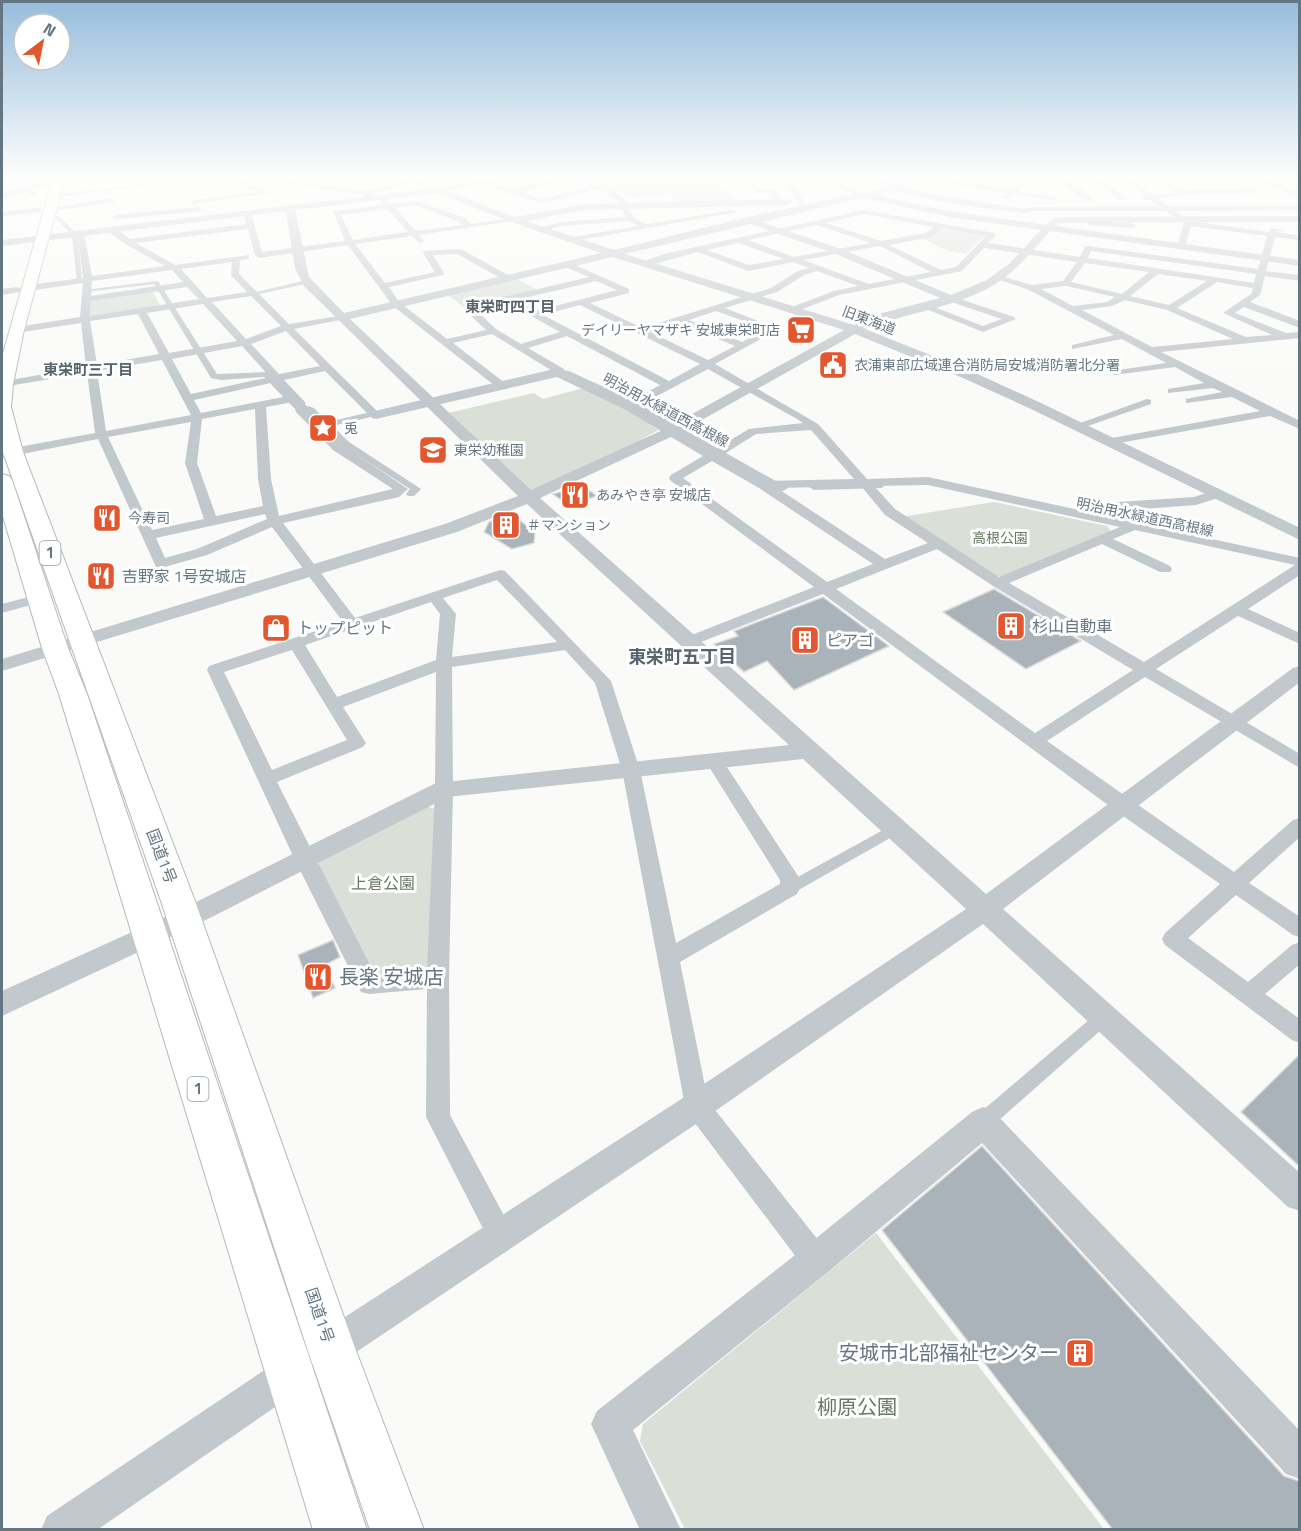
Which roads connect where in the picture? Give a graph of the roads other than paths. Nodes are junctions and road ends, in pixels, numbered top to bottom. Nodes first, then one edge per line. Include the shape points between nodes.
1 (33, 249) edge
2 (79, 249) edge
3 (141, 249) edge
4 (258, 249) edge
5 (303, 249) edge
6 (355, 249) edge
7 (425, 249) edge
8 (596, 249) edge
9 (628, 249) edge
10 (766, 249) edge
11 (832, 249) edge
12 (847, 249) edge
13 (892, 249) edge
14 (978, 249) edge
15 (1011, 249) edge
16 (1029, 249) edge
17 (1087, 249) edge
18 (1098, 249) edge
19 (1206, 249) edge
20 (1268, 249) edge
21 (299, 250) junction
22 (700, 250) joint
23 (837, 251) junction
24 (209, 252) dead end
25 (1027, 252) junction
26 (427, 253) junction
27 (609, 254) junction
28 (259, 255) junction
29 (1266, 258) junction
30 (236, 259) junction
31 (793, 259) junction
32 (1083, 260) junction
33 (214, 262) junction
34 (1299, 263) edge
35 (566, 264) junction
36 (644, 264) junction
37 (175, 268) junction
38 (818, 268) junction
39 (1156, 271) junction
40 (940, 273) junction
41 (1262, 273) junction
42 (507, 278) junction
43 (598, 278) junction
44 (998, 278) junction
45 (1299, 278) edge
46 (906, 279) junction
47 (1215, 280) junction
48 (307, 282) junction
49 (1066, 283) junction
50 (188, 284) junction
51 (382, 286) junction
52 (866, 286) junction
53 (85, 287) junction
54 (1032, 288) junction
55 (22, 289) junction
56 (156, 289) junction
57 (1257, 291) junction
58 (2, 292) edge
59 (255, 293) junction
60 (753, 296) junction
61 (1123, 297) junction
62 (508, 299) junction
63 (951, 299) junction
64 (207, 302) junction
65 (581, 302) junction
66 (1243, 303) junction
67 (396, 304) junction
68 (921, 305) junction
69 (167, 308) junction
70 (716, 308) junction
71 (1170, 308) junction
72 (795, 309) junction
73 (1072, 309) junction
74 (142, 312) junction
75 (535, 314) junction
76 (342, 316) junction
77 (1299, 316) edge
78 (1285, 319) junction
79 (85, 320) junction
80 (682, 320) junction
81 (1299, 325) edge
82 (288, 327) junction
83 (854, 330) junction
84 (493, 331) junction
85 (640, 332) junction
86 (9, 333) edge
87 (568, 333) junction
88 (1299, 335) edge
89 (1123, 336) junction
90 (1284, 336) junction
91 (1244, 340) junction
92 (447, 342) junction
93 (245, 343) junction
94 (743, 346) junction
95 (520, 347) junction
96 (1076, 347) dead end
97 (1150, 350) junction
98 (199, 351) junction
99 (167, 357) junction
100 (707, 364) junction
101 (1177, 364) junction
102 (328, 367) junction
103 (90, 368) junction
104 (559, 373) junction
105 (1118, 373) dead end
106 (276, 380) junction
107 (4, 384) junction
108 (1215, 384) junction
109 (501, 385) junction
110 (668, 385) junction
111 (749, 388) junction
112 (1172, 391) dead end
113 (1233, 394) junction
114 (187, 398) junction
115 (296, 401) junction
116 (431, 401) junction
117 (1190, 401) dead end
118 (1147, 402) dead end
119 (260, 405) junction
120 (630, 406) junction
121 (373, 413) junction
122 (1269, 413) junction
123 (197, 416) junction
124 (326, 425) junction
125 (814, 426) junction
126 (1078, 426) junction
127 (1299, 426) edge
128 (673, 430) junction
129 (101, 434) junction
130 (1112, 442) junction
131 (7, 453) edge
132 (714, 454) junction
133 (2, 480) edge
134 (864, 484) junction
135 (769, 485) junction
136 (406, 491) junction
137 (1216, 494) junction
138 (529, 497) junction
139 (271, 515) junction
140 (1083, 515) junction
141 (211, 520) junction
142 (1131, 526) junction
143 (148, 535) junction
144 (1299, 535) edge
145 (1102, 539) junction
146 (937, 544) junction
147 (884, 565) junction
148 (1299, 565) edge
149 (1165, 569) dead end
150 (311, 572) junction
151 (998, 583) junction
152 (825, 589) junction
153 (40, 598) junction
154 (435, 598) junction
155 (2, 609) edge
156 (1238, 610) junction
157 (352, 625) junction
158 (1299, 639) edge
159 (690, 641) junction
160 (68, 644) junction
161 (296, 644) junction
162 (568, 645) junction
163 (9, 663) edge
164 (444, 663) junction
165 (1143, 670) junction
166 (1299, 672) edge
167 (2, 679) edge
168 (333, 704) junction
169 (1232, 723) junction
170 (1035, 741) junction
171 (807, 751) junction
172 (716, 762) junction
173 (1299, 762) edge
174 (632, 770) junction
175 (268, 779) junction
176 (444, 789) junction
177 (1123, 806) junction
178 (1299, 825) edge
179 (894, 829) junction
180 (304, 858) junction
181 (1234, 883) junction
182 (790, 888) junction
183 (985, 909) junction
184 (167, 928) junction
185 (1299, 929) edge
186 (1299, 951) edge
187 (667, 959) junction
188 (438, 978) junction
189 (1250, 994) junction
190 (2, 1004) edge
191 (1103, 1018) junction
192 (1299, 1033) edge
193 (697, 1106) junction
194 (983, 1122) junction
195 (1299, 1195) edge
196 (502, 1236) junction
197 (816, 1260) junction
198 (332, 1347) junction
199 (289, 1375) junction
200 (1299, 1460) edge
201 (61, 1530) edge
202 (340, 1530) edge
203 (397, 1530) edge
204 (661, 1530) edge

1 - 55 highway, 国道1号 / 1
2 - 53 street
3 - 37 street
4 - 28 street
5 - 21 street
6 - 51 street
7 - 26 street
8 - 27 street, 旧東海道
9 - 27 street
10 - 31 street
11 - 23 street
12 - 23 street
13 - 40 street
14 - 40 street via 958,269
15 - 25 street
16 - 25 street
17 - 32 street
18 - 41 street
19 - 29 street
20 - 29 street
21 - 28 street
21 - 48 street via 300,267
22 - 31 street via 748,267
22 - 36 street
23 - 31 street
23 - 46 street
24 - 33 street
25 - 32 street
25 - 44 street
26 - 42 street via 458,251
26 - 51 street via 440,273
27 - 35 street
27 - 36 street, 旧東海道
28 - 30 street
29 - 34 street
29 - 41 street
30 - 33 street
30 - 59 street via 235,275
31 - 38 street
32 - 39 street
32 - 49 street
33 - 37 street
35 - 42 street
35 - 43 street
36 - 60 street, 旧東海道
37 - 50 street
37 - 53 street
38 - 52 street
38 - 60 street
39 - 47 street
39 - 61 street
40 - 46 street
41 - 45 street
41 - 57 street
42 - 67 street
43 - 62 street
43 - 65 street via 626,291
44 - 54 street
44 - 63 street
46 - 52 street
46 - 63 street
47 - 57 street
47 - 71 street
48 - 59 street
48 - 76 street
49 - 54 street
49 - 61 street
50 - 56 street
50 - 64 street
51 - 67 street
52 - 72 street
53 - 55 street
53 - 56 street
53 - 79 street
54 - 73 street
55 - 58 street
55 - 86 highway, 国道1号 / 1
56 - 69 street
57 - 66 street
57 - 77 street
59 - 64 street
59 - 82 street
60 - 70 street
60 - 72 street, 旧東海道
61 - 71 street
61 - 73 street via 1109,304
62 - 75 street
62 - 84 street via 468,308
63 - 68 street
63 - 68 street via 1011,319 983,329
64 - 69 street
64 - 93 street
65 - 75 street
65 - 85 street
66 - 78 street
66 - 90 street via 1228,313
67 - 76 street
67 - 92 street
68 - 83 street
69 - 74 street
69 - 98 street
70 - 80 street
70 - 94 street via 774,329
71 - 91 street
72 - 83 street, 旧東海道
73 - 89 street
74 - 79 street
74 - 99 street
75 - 87 street
76 - 82 street
76 - 116 street
77 - 78 street
78 - 81 street
79 - 86 street
79 - 103 street
80 - 85 street
80 - 94 street
82 - 93 street
82 - 102 street
83 - 111 street
83 - 126 street, 旧東海道 via 968,375
84 - 92 street
84 - 95 street
85 - 100 street
86 - 107 highway, 国道1号 / 1
87 - 95 street
87 - 110 street
88 - 90 street
89 - 96 street
89 - 97 street
90 - 91 street
91 - 97 street
92 - 109 street
93 - 98 street
93 - 106 street
94 - 100 street
95 - 104 street
97 - 101 street
98 - 99 street
98 - 106 street via 214,376 266,374
99 - 103 street
99 - 114 street
100 - 110 street
100 - 111 street
101 - 105 street
101 - 108 street
102 - 106 street
102 - 121 street
103 - 107 street
103 - 129 street
104 - 109 street
104 - 120 street
106 - 114 street
106 - 115 street
107 - 131 highway, 国道1号 / 1
108 - 112 street
108 - 113 street
109 - 116 street
110 - 120 street
111 - 125 street
111 - 128 street
113 - 117 street
113 - 122 street
114 - 123 street
115 - 119 street
115 - 124 street
115 - 136 street via 300,410 337,447
116 - 121 street via 376,416
116 - 138 street
118 - 126 street
119 - 123 street
119 - 139 street via 262,457
120 - 128 street
121 - 124 street
122 - 127 street
122 - 130 street
123 - 129 street
123 - 141 street via 190,463
124 - 136 street via 346,444 416,489
125 - 132 street via 753,431
125 - 134 street
126 - 130 street, 旧東海道
128 - 132 street
128 - 138 street
129 - 131 street
129 - 143 street
130 - 137 street, 旧東海道
131 - 160 highway, 国道1号 / 1
132 - 135 street
132 - 152 street via 675,478
133 - 153 highway, 国道1号 / 1
134 - 135 street
134 - 140 street via 928,482
134 - 142 street, 明治用水緑道西高根線 via 927,485
134 - 146 street via 890,512
135 - 147 street
136 - 139 street
137 - 140 street via 1196,501 1088,508
137 - 144 street, 旧東海道
138 - 150 street via 451,528
138 - 159 street
139 - 141 street
139 - 143 street via 202,552 161,564
139 - 150 street
140 - 142 street
141 - 143 street
142 - 145 street
142 - 148 street
145 - 149 street
145 - 151 street
146 - 147 street
146 - 151 street
147 - 152 street
148 - 156 street
150 - 157 street
150 - 160 street
151 - 165 street
152 - 159 street
152 - 170 street
153 - 155 street
153 - 160 highway, 国道1号 / 1
154 - 157 street
154 - 162 street via 501,574
154 - 164 street via 448,614
156 - 158 street
156 - 165 street
157 - 161 street
159 - 171 street
160 - 163 street
160 - 184 highway, 国道1号 / 1 via 73,694
161 - 168 street
161 - 175 street via 215,669
162 - 164 street
162 - 174 street via 603,681
163 - 167 street via 8,675
164 - 168 street
164 - 176 street
165 - 169 street
165 - 170 street
166 - 169 street
168 - 175 street via 357,743
169 - 173 street
169 - 177 street
170 - 177 street
171 - 172 street
171 - 179 street
172 - 174 street
172 - 182 street via 790,879
174 - 176 street
174 - 187 street
175 - 180 street
176 - 180 street
176 - 188 street
177 - 181 street
177 - 183 street
178 - 181 street
179 - 182 street
179 - 183 street
180 - 184 street
180 - 188 street via 369,985
181 - 185 street
181 - 189 street via 1173,939
182 - 187 street
183 - 191 street
183 - 193 street
184 - 190 street
184 - 198 highway, 国道1号 / 1
184 - 199 highway, 国道1号 / 1
186 - 189 street
187 - 193 street
188 - 196 street via 438,1116
189 - 192 street
191 - 194 street
191 - 195 street
193 - 196 street
193 - 197 street
194 - 197 street
194 - 200 street
196 - 198 street
197 - 204 street via 610,1424
198 - 199 street
198 - 203 highway, 国道1号 / 1
199 - 201 street
199 - 202 highway, 国道1号 / 1

